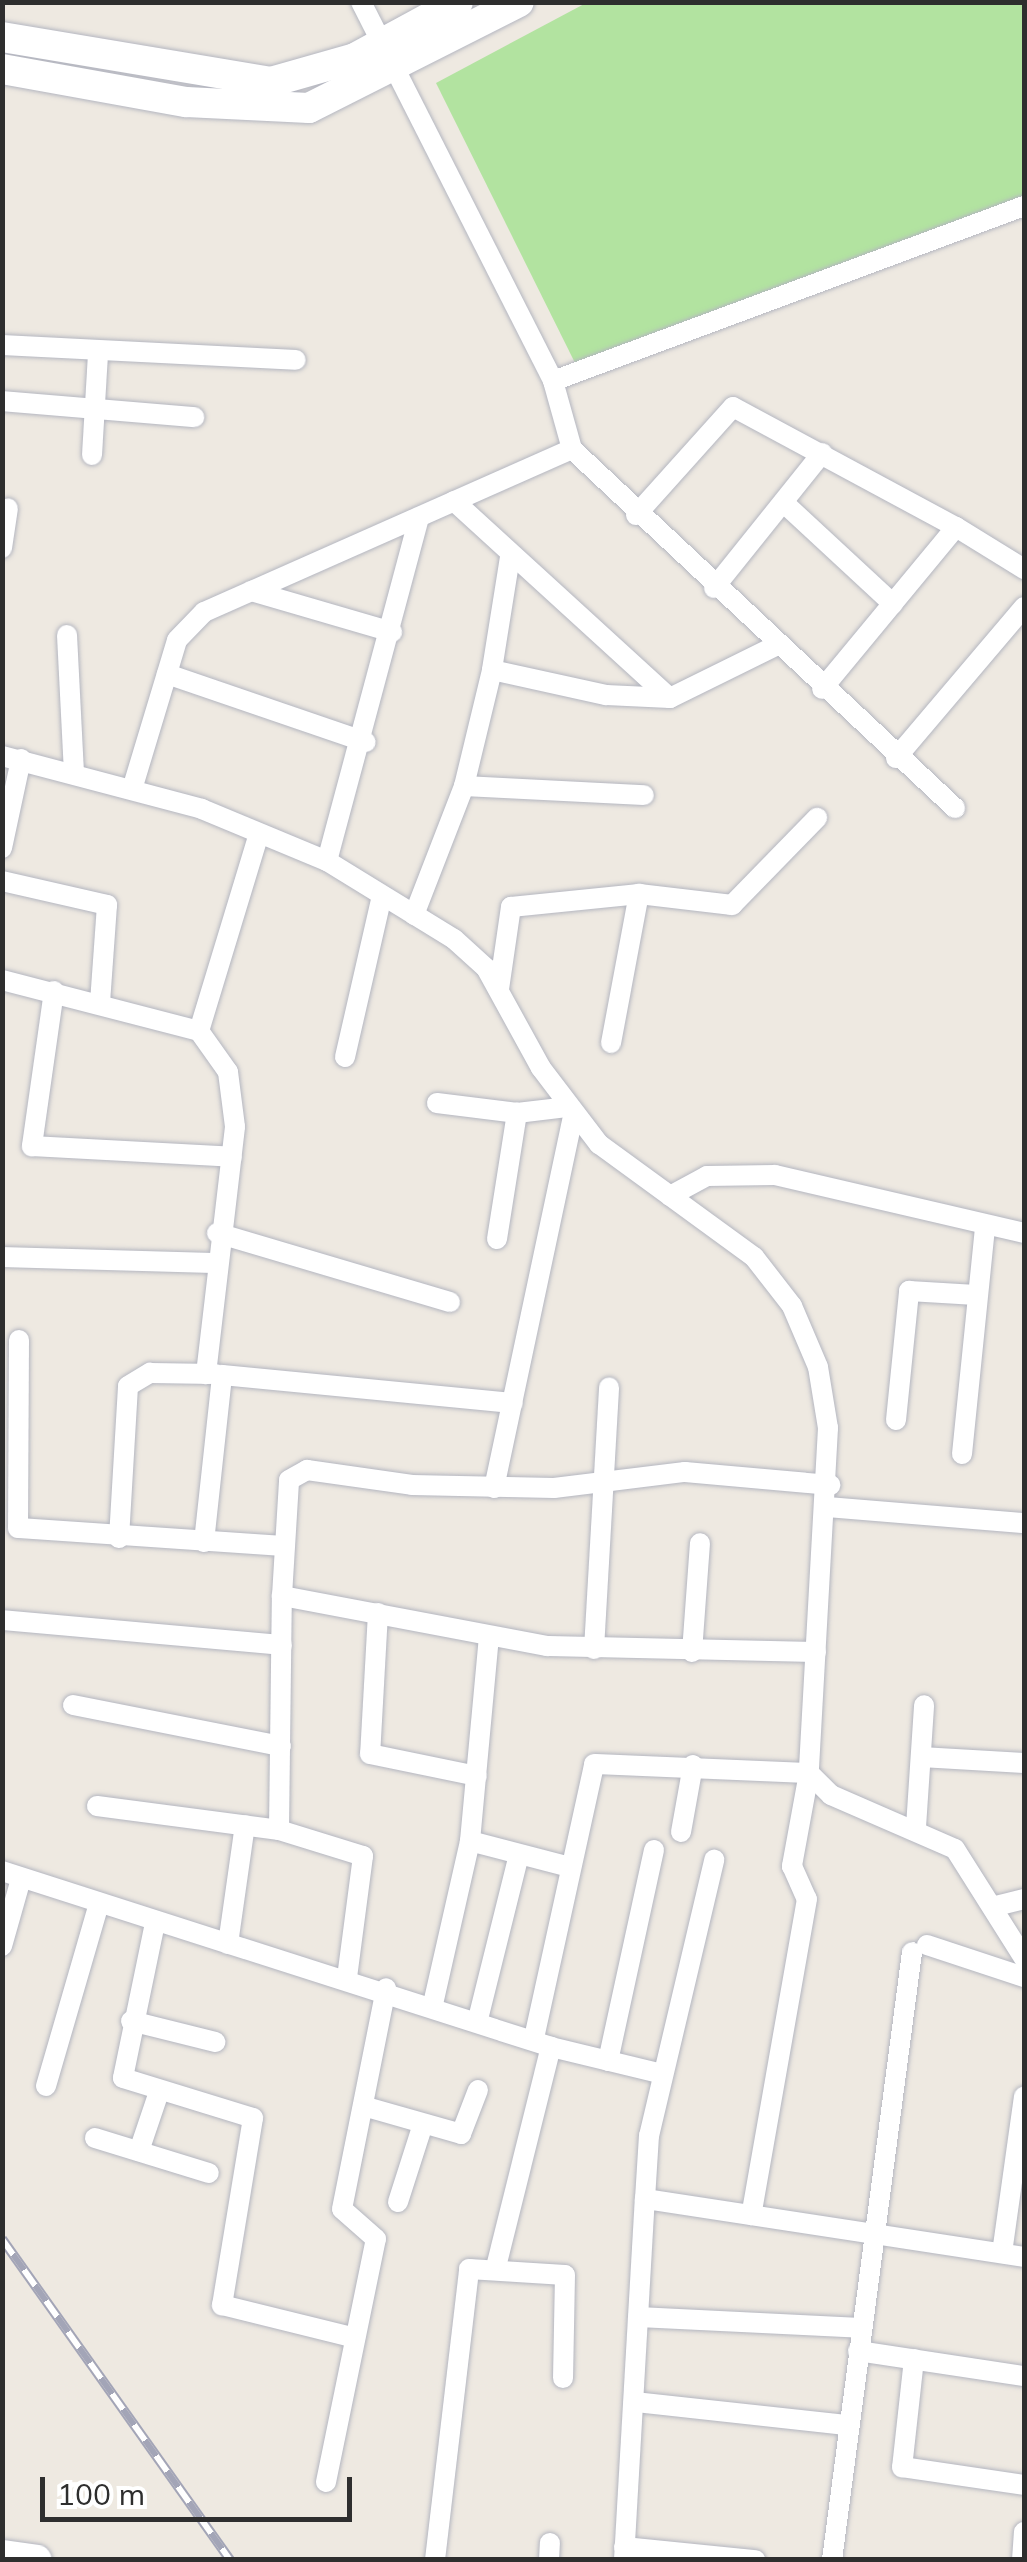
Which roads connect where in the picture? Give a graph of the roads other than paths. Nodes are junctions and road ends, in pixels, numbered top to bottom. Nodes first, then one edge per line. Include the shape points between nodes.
1 (362, 2) edge
2 (458, 2) edge
3 (519, 2) edge
4 (2, 37) edge
5 (390, 56) junction
6 (2, 69) edge
7 (1024, 206) edge
8 (2, 345) edge
9 (98, 353) junction
10 (296, 360) dead end
11 (553, 381) junction
12 (2, 402) edge
13 (94, 410) junction
14 (194, 417) dead end
15 (572, 449) junction
16 (822, 453) junction
17 (92, 455) dead end
18 (454, 501) junction
19 (784, 504) junction
20 (8, 508) dead end
21 (636, 514) junction
22 (419, 517) junction
23 (956, 527) junction
24 (2, 548) edge
25 (510, 557) junction
26 (1024, 569) edge
27 (714, 588) junction
28 (251, 591) junction
29 (893, 604) junction
30 (1024, 607) edge
31 (392, 632) junction
32 (67, 635) dead end
33 (775, 646) junction
34 (492, 670) junction
35 (167, 674) junction
36 (822, 689) junction
37 (670, 698) junction
38 (366, 742) junction
39 (12, 758) edge
40 (896, 758) junction
41 (74, 772) junction
42 (133, 786) junction
43 (464, 786) junction
44 (644, 796) dead end
45 (955, 808) dead end
46 (817, 818) dead end
47 (259, 834) junction
48 (2, 848) edge
49 (327, 862) junction
50 (2, 881) edge
51 (639, 894) junction
52 (382, 896) junction
53 (414, 915) junction
54 (2, 980) edge
55 (499, 989) junction
56 (54, 991) junction
57 (100, 1002) junction
58 (199, 1031) junction
59 (612, 1042) dead end
60 (345, 1058) dead end
61 (437, 1103) dead end
62 (570, 1112) junction
63 (517, 1114) junction
64 (232, 1157) junction
65 (670, 1196) junction
66 (985, 1226) junction
67 (1024, 1233) edge
68 (216, 1234) junction
69 (498, 1238) dead end
70 (2, 1257) edge
71 (212, 1263) junction
72 (976, 1294) junction
73 (450, 1302) dead end
74 (19, 1340) dead end
75 (214, 1374) junction
76 (609, 1387) dead end
77 (513, 1403) junction
78 (896, 1420) dead end
79 (962, 1454) dead end
80 (603, 1485) junction
81 (830, 1486) junction
82 (494, 1488) junction
83 (828, 1507) junction
84 (1024, 1523) edge
85 (119, 1538) junction
86 (204, 1542) junction
87 (700, 1543) dead end
88 (284, 1546) junction
89 (282, 1596) junction
90 (378, 1613) junction
91 (2, 1620) edge
92 (490, 1636) junction
93 (282, 1645) junction
94 (594, 1649) junction
95 (692, 1652) junction
96 (816, 1652) junction
97 (73, 1705) dead end
98 (924, 1705) dead end
99 (280, 1746) junction
100 (921, 1757) junction
101 (1024, 1763) edge
102 (693, 1764) junction
103 (809, 1772) junction
104 (476, 1776) junction
105 (97, 1806) dead end
106 (246, 1825) junction
107 (916, 1827) junction
108 (279, 1830) junction
109 (681, 1832) dead end
110 (470, 1841) junction
111 (654, 1850) dead end
112 (518, 1855) junction
113 (714, 1860) dead end
114 (570, 1867) junction
115 (12, 1875) edge
116 (1024, 1899) edge
117 (996, 1906) junction
118 (98, 1907) junction
119 (155, 1923) junction
120 (228, 1944) junction
121 (2, 1946) edge
122 (1024, 1958) edge
123 (348, 1977) junction
124 (1024, 1977) edge
125 (386, 1988) junction
126 (434, 2004) junction
127 (478, 2019) junction
128 (131, 2022) junction
129 (215, 2042) dead end
130 (542, 2042) junction
131 (608, 2061) junction
132 (664, 2074) junction
133 (46, 2086) dead end
134 (478, 2090) dead end
135 (158, 2092) junction
136 (1024, 2097) edge
137 (363, 2106) junction
138 (423, 2124) junction
139 (95, 2138) dead end
140 (139, 2152) junction
141 (209, 2173) dead end
142 (645, 2200) junction
143 (398, 2202) dead end
144 (751, 2216) junction
145 (875, 2235) junction
146 (1002, 2253) junction
147 (1024, 2257) edge
148 (496, 2267) junction
149 (638, 2316) junction
150 (861, 2328) junction
151 (355, 2338) junction
152 (858, 2351) junction
153 (914, 2359) junction
154 (1024, 2376) edge
155 (563, 2378) dead end
156 (634, 2402) junction
157 (848, 2425) junction
158 (326, 2482) dead end
159 (1024, 2484) edge
160 (1024, 2532) edge
161 (624, 2554) edge
162 (2, 2555) edge
163 (37, 2560) edge
164 (435, 2560) edge
165 (755, 2560) edge
166 (832, 2560) edge
167 (1022, 2560) edge

1 - 5 street
2 - 5 main road
3 - 5 main road
4 - 5 main road via 271,82
5 - 6 main road via 309,108 268,112
5 - 11 street
7 - 11 street
8 - 9 street
9 - 10 street
9 - 13 street
11 - 15 street
12 - 13 street
13 - 14 street
13 - 17 street
15 - 18 street
15 - 21 street
16 - 19 street
16 - 21 street via 745,410 723,410
16 - 23 street
18 - 22 street
18 - 25 street
19 - 27 street
19 - 29 street
20 - 24 street
21 - 27 street
22 - 28 street
22 - 31 street
23 - 26 street
23 - 29 street
25 - 34 street
25 - 37 street
27 - 33 street
28 - 31 street
28 - 35 street via 188,624
29 - 36 street
30 - 40 street
31 - 38 street
32 - 41 street
33 - 36 street
33 - 37 street
34 - 37 street via 606,695
34 - 43 street
35 - 38 street
35 - 42 street
36 - 40 street
38 - 49 street
39 - 41 street
39 - 48 street
40 - 45 street
41 - 42 street
42 - 47 street
43 - 44 street
43 - 53 street
46 - 51 street via 732,905
47 - 49 street
47 - 58 street
49 - 52 street
50 - 57 street via 107,905
51 - 55 street via 512,907
51 - 59 street
52 - 53 street
52 - 60 street
53 - 55 street via 454,938
54 - 56 street
55 - 62 street
56 - 57 street
56 - 64 street via 32,1146
57 - 58 street
58 - 64 street via 228,1072
61 - 63 street
62 - 63 street
62 - 65 street
62 - 77 street
63 - 69 street
64 - 68 street
65 - 66 street via 708,1176 775,1175
65 - 81 street via 754,1257 792,1306 818,1367
66 - 67 street
66 - 72 street
68 - 71 street
68 - 73 street
70 - 71 street
71 - 75 street
72 - 78 street via 909,1291
72 - 79 street
74 - 85 street via 18,1528
75 - 77 street
75 - 85 street via 150,1374 128,1386
75 - 86 street
76 - 80 street
77 - 82 street
80 - 81 street via 686,1472
80 - 82 street
80 - 94 street
81 - 83 street
82 - 88 street via 298,1470
83 - 84 street
83 - 96 street
85 - 86 street
86 - 88 street
87 - 95 street
88 - 89 street
89 - 90 street
89 - 93 street
90 - 92 street
90 - 104 street via 370,1754
91 - 93 street
92 - 94 street
92 - 104 street
93 - 99 street
94 - 95 street
95 - 96 street
96 - 103 street
97 - 99 street
98 - 100 street
99 - 108 street
100 - 101 street
100 - 107 street
102 - 103 street
102 - 109 street
102 - 114 street via 594,1764
103 - 107 street via 831,1795
103 - 144 street via 792,1866 806,1899
104 - 110 street
105 - 106 street
106 - 108 street
106 - 120 street
107 - 117 street via 955,1849
108 - 123 street via 363,1856
110 - 112 street
110 - 126 street
111 - 131 street
112 - 114 street
112 - 127 street
113 - 132 street
114 - 130 street
115 - 118 street
115 - 121 street
116 - 117 street
117 - 122 street
118 - 119 street
118 - 133 street
119 - 120 street
119 - 128 street
120 - 123 street
123 - 125 street
124 - 145 street via 919,1948
125 - 126 street
125 - 137 street
126 - 127 street
127 - 130 street
128 - 129 street
128 - 135 street via 123,2078
130 - 131 street
130 - 148 street
131 - 132 street
132 - 142 street
134 - 138 street via 460,2134
135 - 140 street
135 - 151 street via 252,2118 222,2305
136 - 146 street
137 - 138 street
137 - 151 street via 343,2216 376,2239
138 - 143 street
139 - 140 street
140 - 141 street
142 - 144 street
142 - 149 street
144 - 145 street
145 - 146 street
145 - 150 street
146 - 147 street
148 - 155 street via 565,2275
148 - 164 street via 467,2274
149 - 150 street
149 - 156 street
150 - 152 street
151 - 158 street
152 - 153 street
152 - 157 street
153 - 154 street
153 - 159 street via 902,2467
156 - 157 street
156 - 161 street
157 - 166 street
160 - 167 street
161 - 165 street
162 - 163 main road

